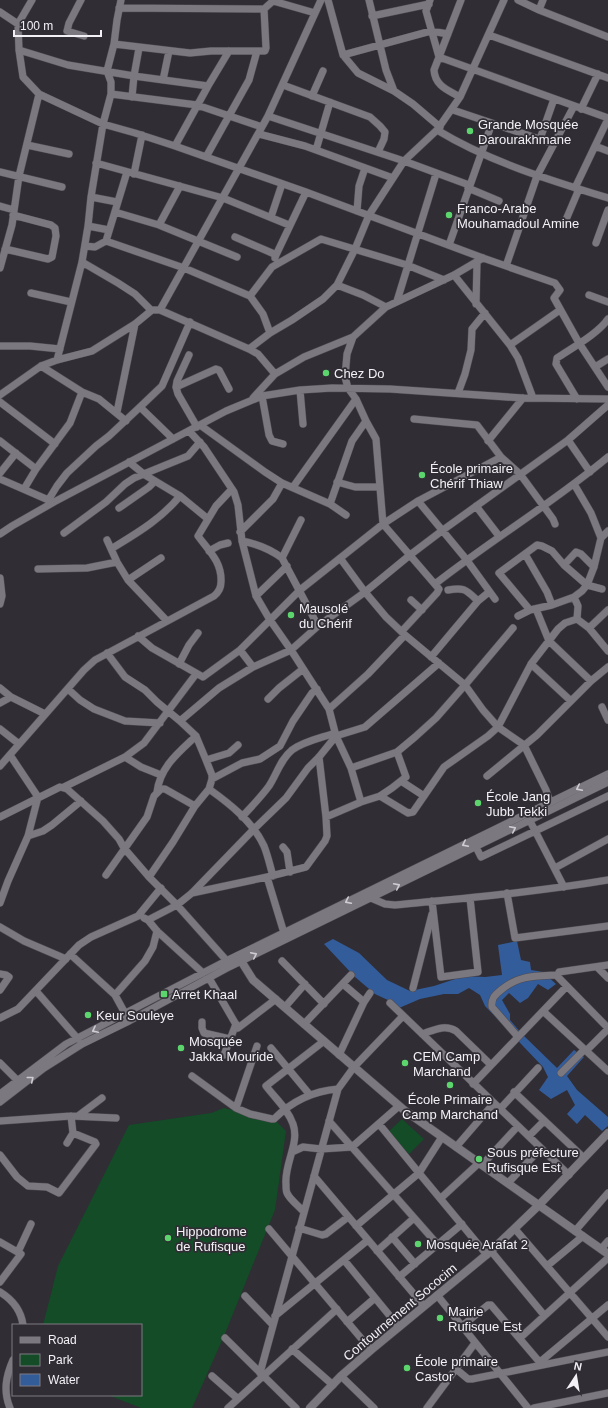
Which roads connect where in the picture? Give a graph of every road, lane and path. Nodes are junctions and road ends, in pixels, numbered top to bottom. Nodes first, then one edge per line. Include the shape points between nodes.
1 (32, 0) edge
2 (81, 0) edge
3 (121, 0) edge
4 (321, 0) edge
5 (328, 0) edge
6 (368, 0) edge
7 (461, 0) edge
8 (504, 0) edge
9 (518, 0) edge
10 (543, 0) edge
11 (429, 2) edge
12 (119, 8) junction
13 (264, 9) junction
14 (539, 10) junction
15 (0, 12) edge
16 (315, 13) junction
17 (372, 16) junction
18 (18, 24) junction
19 (431, 31) junction
20 (448, 34) junction
21 (489, 35) junction
22 (84, 36) dead end
23 (608, 37) edge
24 (114, 44) junction
25 (379, 44) junction
26 (139, 48) junction
27 (19, 50) junction
28 (229, 51) junction
29 (258, 51) junction
30 (169, 52) junction
31 (343, 55) junction
32 (439, 57) junction
33 (473, 70) junction
34 (107, 71) junction
35 (323, 71) dead end
36 (598, 74) junction
37 (134, 76) junction
38 (608, 78) edge
39 (163, 80) junction
40 (283, 85) junction
41 (208, 86) junction
42 (394, 91) junction
43 (39, 94) junction
44 (111, 94) junction
45 (132, 96) junction
46 (312, 96) junction
47 (460, 97) junction
48 (554, 99) junction
49 (330, 102) junction
50 (197, 105) junction
51 (574, 106) junction
52 (581, 109) junction
53 (452, 110) junction
54 (229, 116) junction
55 (268, 116) junction
56 (608, 119) edge
57 (492, 123) junction
58 (103, 124) junction
59 (262, 127) junction
60 (438, 129) junction
61 (258, 134) junction
62 (321, 134) junction
63 (142, 135) junction
64 (540, 139) junction
65 (554, 144) junction
66 (27, 145) junction
67 (176, 146) junction
68 (595, 146) junction
69 (316, 150) junction
70 (608, 151) edge
71 (378, 152) junction
72 (68, 154) dead end
73 (481, 154) junction
74 (206, 157) junction
75 (404, 161) junction
76 (96, 163) junction
77 (365, 168) junction
78 (240, 169) junction
79 (0, 172) edge
80 (130, 173) junction
81 (436, 174) junction
82 (19, 176) junction
83 (537, 176) junction
84 (393, 178) junction
85 (282, 184) junction
86 (180, 186) junction
87 (468, 187) junction
88 (62, 188) dead end
89 (577, 188) junction
90 (306, 192) junction
91 (91, 197) junction
92 (223, 198) junction
93 (608, 198) edge
94 (499, 200) dead end
95 (117, 202) junction
96 (0, 206) edge
97 (608, 210) edge
98 (358, 211) junction
99 (13, 212) junction
100 (115, 212) junction
101 (369, 216) junction
102 (271, 217) junction
103 (565, 222) dead end
104 (290, 224) junction
105 (159, 225) junction
106 (88, 226) junction
107 (109, 230) junction
108 (417, 233) junction
109 (235, 237) dead end
110 (106, 241) junction
111 (199, 241) junction
112 (596, 243) dead end
113 (449, 245) junction
114 (85, 246) junction
115 (5, 249) junction
116 (355, 249) junction
117 (276, 255) junction
118 (237, 256) dead end
119 (480, 260) junction
120 (82, 262) junction
121 (407, 266) junction
122 (506, 266) junction
123 (272, 267) junction
124 (0, 268) edge
125 (184, 268) junction
126 (454, 275) junction
127 (444, 280) junction
128 (337, 285) junction
129 (31, 293) dead end
130 (589, 295) dead end
131 (250, 296) junction
132 (72, 302) junction
133 (397, 302) junction
134 (608, 302) edge
135 (476, 304) junction
136 (386, 307) junction
137 (151, 310) junction
138 (160, 310) junction
139 (560, 310) junction
140 (485, 314) junction
141 (608, 319) edge
142 (190, 322) junction
143 (135, 324) junction
144 (270, 333) junction
145 (353, 337) junction
146 (579, 343) junction
147 (510, 345) junction
148 (0, 346) edge
149 (249, 348) junction
150 (60, 349) junction
151 (189, 355) dead end
152 (608, 359) edge
153 (58, 360) junction
154 (41, 366) junction
155 (595, 367) junction
156 (275, 374) junction
157 (176, 387) junction
158 (348, 388) junction
159 (608, 388) edge
160 (229, 389) dead end
161 (300, 390) junction
162 (82, 392) junction
163 (458, 393) junction
164 (0, 395) edge
165 (262, 396) junction
166 (522, 398) junction
167 (533, 398) junction
168 (356, 399) junction
169 (577, 399) junction
170 (608, 399) edge
171 (252, 400) junction
172 (0, 402) edge
173 (608, 405) edge
174 (140, 407) junction
175 (117, 412) junction
176 (414, 419) dead end
177 (126, 421) junction
178 (366, 421) junction
179 (303, 424) dead end
180 (198, 426) junction
181 (189, 431) junction
182 (0, 440) edge
183 (173, 440) junction
184 (568, 440) junction
185 (488, 441) junction
186 (200, 442) junction
187 (55, 444) junction
188 (283, 444) dead end
189 (16, 453) junction
190 (501, 457) junction
191 (608, 457) edge
192 (129, 462) junction
193 (36, 469) junction
194 (590, 472) junction
195 (0, 473) edge
196 (520, 474) junction
197 (145, 475) junction
198 (0, 479) edge
199 (155, 481) junction
200 (282, 482) junction
201 (337, 482) junction
202 (574, 484) junction
203 (380, 487) junction
204 (293, 488) junction
205 (24, 489) junction
206 (232, 489) junction
207 (180, 496) junction
208 (51, 501) junction
209 (418, 501) junction
210 (330, 504) junction
211 (543, 505) junction
212 (476, 506) junction
213 (119, 508) dead end
214 (346, 515) dead end
215 (208, 519) junction
216 (301, 520) dead end
217 (383, 524) junction
218 (555, 524) dead end
219 (443, 530) junction
220 (1, 532) edge
221 (240, 532) junction
222 (64, 533) dead end
223 (606, 534) edge
224 (500, 536) junction
225 (107, 540) dead end
226 (242, 541) junction
227 (228, 544) dead end
228 (111, 550) junction
229 (209, 551) junction
230 (525, 554) junction
231 (410, 555) junction
232 (161, 558) dead end
233 (282, 558) junction
234 (340, 558) junction
235 (466, 559) junction
236 (117, 562) junction
237 (564, 565) junction
238 (287, 566) junction
239 (594, 567) junction
240 (38, 569) dead end
241 (0, 578) edge
242 (128, 580) junction
243 (435, 584) junction
244 (587, 584) junction
245 (602, 589) dead end
246 (300, 590) junction
247 (448, 590) dead end
248 (365, 592) junction
249 (489, 592) junction
250 (256, 596) junction
251 (574, 597) junction
252 (495, 599) dead end
253 (411, 600) dead end
254 (478, 601) junction
255 (0, 604) edge
256 (552, 605) junction
257 (422, 610) junction
258 (533, 610) junction
259 (608, 610) edge
260 (518, 616) dead end
261 (577, 619) junction
262 (270, 620) junction
263 (167, 621) junction
264 (318, 626) junction
265 (513, 628) dead end
266 (589, 628) junction
267 (198, 633) dead end
268 (404, 633) junction
269 (138, 636) junction
270 (549, 641) junction
271 (240, 650) junction
272 (291, 650) junction
273 (608, 651) edge
274 (107, 653) junction
275 (431, 657) junction
276 (439, 663) junction
277 (178, 664) junction
278 (531, 664) junction
279 (253, 667) junction
280 (608, 667) edge
281 (303, 669) junction
282 (196, 674) junction
283 (591, 681) junction
284 (465, 685) junction
285 (0, 688) edge
286 (68, 689) junction
287 (316, 689) junction
288 (11, 697) junction
289 (268, 700) dead end
290 (571, 701) junction
291 (0, 703) edge
292 (602, 708) dead end
293 (329, 709) junction
294 (169, 711) junction
295 (45, 714) junction
296 (608, 720) edge
297 (180, 721) junction
298 (160, 723) junction
299 (498, 727) junction
300 (0, 729) edge
301 (336, 735) junction
302 (196, 736) junction
303 (19, 744) junction
304 (238, 745) dead end
305 (524, 745) junction
306 (397, 752) junction
307 (10, 755) junction
308 (125, 757) junction
309 (319, 757) junction
310 (206, 760) junction
311 (0, 766) edge
312 (351, 768) junction
313 (608, 774) edge
314 (161, 775) junction
315 (487, 776) dead end
316 (212, 779) junction
317 (401, 781) junction
318 (608, 783) edge
319 (64, 787) junction
320 (209, 789) junction
321 (157, 792) junction
322 (380, 796) junction
323 (424, 796) junction
324 (608, 796) edge
325 (38, 797) junction
326 (81, 801) junction
327 (361, 802) junction
328 (550, 802) junction
329 (195, 806) junction
330 (0, 817) edge
331 (242, 817) junction
332 (326, 817) junction
333 (530, 821) junction
334 (254, 829) junction
335 (536, 832) junction
336 (28, 836) junction
337 (608, 839) edge
338 (283, 847) dead end
339 (476, 847) junction
340 (124, 848) junction
341 (555, 868) junction
342 (290, 872) junction
343 (106, 875) dead end
344 (149, 877) junction
345 (270, 877) junction
346 (608, 880) edge
347 (564, 887) junction
348 (160, 888) junction
349 (192, 893) junction
350 (507, 893) junction
351 (1, 898) edge
352 (371, 898) junction
353 (470, 898) junction
354 (432, 901) junction
355 (177, 905) junction
356 (433, 910) junction
357 (138, 916) junction
358 (148, 920) junction
359 (608, 926) edge
360 (0, 927) edge
361 (157, 931) junction
362 (284, 933) junction
363 (68, 956) junction
364 (240, 958) junction
365 (227, 961) junction
366 (282, 961) dead end
367 (608, 966) edge
368 (597, 967) junction
369 (0, 974) edge
370 (557, 975) junction
371 (206, 976) junction
372 (351, 976) dead end
373 (608, 978) edge
374 (305, 984) junction
375 (343, 984) junction
376 (566, 987) junction
377 (413, 988) dead end
378 (0, 990) edge
379 (36, 991) junction
380 (370, 993) dead end
381 (115, 995) junction
382 (276, 1000) junction
383 (364, 1002) junction
384 (390, 1003) dead end
385 (324, 1004) junction
386 (285, 1007) junction
387 (543, 1011) junction
388 (403, 1016) junction
389 (127, 1017) junction
390 (0, 1018) edge
391 (202, 1022) dead end
392 (236, 1024) junction
393 (304, 1024) junction
394 (608, 1028) edge
395 (422, 1034) junction
396 (518, 1037) junction
397 (78, 1039) junction
398 (230, 1040) junction
399 (324, 1041) junction
400 (257, 1046) dead end
401 (271, 1048) dead end
402 (585, 1050) junction
403 (224, 1055) dead end
404 (340, 1055) junction
405 (0, 1063) edge
406 (491, 1065) junction
407 (354, 1067) junction
408 (538, 1068) dead end
409 (288, 1070) junction
410 (608, 1072) edge
411 (561, 1073) dead end
412 (192, 1076) dead end
413 (17, 1080) junction
414 (474, 1084) junction
415 (338, 1089) junction
416 (514, 1092) junction
417 (0, 1094) edge
418 (310, 1095) junction
419 (102, 1098) dead end
420 (0, 1102) edge
421 (494, 1103) junction
422 (399, 1106) junction
423 (236, 1108) junction
424 (285, 1109) junction
425 (500, 1109) junction
426 (75, 1116) junction
427 (116, 1118) dead end
428 (544, 1120) junction
429 (329, 1121) junction
430 (0, 1122) edge
431 (379, 1124) junction
432 (518, 1126) junction
433 (73, 1133) junction
434 (608, 1133) edge
435 (529, 1136) junction
436 (442, 1137) junction
437 (67, 1143) dead end
438 (352, 1147) junction
439 (456, 1147) junction
440 (541, 1148) junction
441 (321, 1149) junction
442 (292, 1152) junction
443 (0, 1155) edge
444 (584, 1158) junction
445 (481, 1164) junction
446 (419, 1173) junction
447 (569, 1175) junction
448 (314, 1176) junction
449 (508, 1183) junction
450 (608, 1193) edge
451 (394, 1194) junction
452 (441, 1198) junction
453 (539, 1205) junction
454 (304, 1212) junction
455 (348, 1217) junction
456 (414, 1218) junction
457 (31, 1224) dead end
458 (462, 1224) junction
459 (356, 1226) junction
460 (299, 1228) junction
461 (269, 1229) dead end
462 (515, 1229) junction
463 (575, 1230) junction
464 (583, 1236) junction
465 (392, 1237) junction
466 (368, 1240) junction
467 (608, 1240) edge
468 (0, 1242) edge
469 (438, 1245) junction
470 (601, 1249) junction
471 (377, 1251) junction
472 (18, 1252) junction
473 (489, 1253) junction
474 (608, 1254) edge
475 (292, 1256) junction
476 (608, 1258) edge
477 (344, 1260) junction
478 (415, 1264) junction
479 (547, 1266) junction
480 (399, 1277) junction
481 (0, 1282) edge
482 (315, 1284) junction
483 (0, 1292) edge
484 (570, 1293) junction
485 (437, 1295) junction
486 (245, 1296) dead end
487 (375, 1298) junction
488 (608, 1305) edge
489 (424, 1306) junction
490 (337, 1309) junction
491 (544, 1315) junction
492 (275, 1316) junction
493 (592, 1319) junction
494 (347, 1322) junction
495 (23, 1324) edge
496 (273, 1325) junction
497 (462, 1326) junction
498 (399, 1327) junction
499 (608, 1337) edge
500 (225, 1338) dead end
501 (520, 1338) junction
502 (476, 1343) junction
503 (292, 1349) junction
504 (371, 1350) junction
505 (608, 1352) edge
506 (12, 1363) edge
507 (541, 1364) junction
508 (456, 1369) junction
509 (500, 1373) junction
510 (261, 1374) junction
511 (212, 1376) dead end
512 (341, 1376) junction
513 (333, 1385) junction
514 (608, 1393) edge
515 (237, 1398) junction
516 (10, 1408) edge
517 (228, 1408) edge
518 (296, 1408) edge
519 (310, 1408) edge
520 (374, 1408) edge
521 (427, 1408) edge
522 (528, 1408) edge
523 (534, 1408) edge

1 - 18 street
2 - 22 street via 67,31
3 - 12 street
4 - 16 street
5 - 31 street
6 - 17 street
7 - 20 street
8 - 21 street
9 - 14 street
10 - 14 street
11 - 17 street
11 - 19 street via 426,11
12 - 13 street
12 - 24 street
13 - 16 street via 273,1
13 - 29 street via 266,48 265,51
14 - 23 street
15 - 18 street
16 - 40 street
17 - 25 street
18 - 27 street
19 - 20 street
19 - 25 street
19 - 32 street
20 - 32 street
21 - 33 street
21 - 36 street
24 - 26 street
24 - 34 street
25 - 31 street
25 - 42 street
26 - 30 street
26 - 37 street
27 - 34 street via 68,65
27 - 43 street via 23,77
28 - 29 street
28 - 30 street
28 - 41 street
29 - 54 street via 249,80
30 - 39 street
31 - 42 street via 358,73
32 - 33 street
32 - 47 street via 434,70 435,78 443,87
33 - 47 street
33 - 48 street
34 - 37 street
34 - 44 street via 111,82
35 - 46 street
36 - 38 street
36 - 52 street
37 - 39 street
37 - 45 street
39 - 41 street
40 - 46 street
40 - 55 street
41 - 50 street
42 - 60 street via 413,104
43 - 58 street
43 - 66 street
44 - 45 street
44 - 58 street
45 - 50 street
46 - 49 street
47 - 53 street
48 - 51 street
48 - 64 street
49 - 62 street
49 - 71 street via 370,117 380,126 384,138
50 - 54 street
50 - 67 street
51 - 52 street
51 - 65 street
52 - 56 street
53 - 57 street
53 - 60 street
54 - 59 street
54 - 74 street
55 - 59 street
55 - 62 street
56 - 68 street
57 - 64 street
57 - 73 street
58 - 63 street
58 - 76 street
59 - 61 street
60 - 73 street via 456,142
60 - 75 street
61 - 69 street
61 - 78 street
62 - 69 street
62 - 71 street
63 - 67 street
63 - 80 street
64 - 65 street
65 - 83 street
66 - 72 street
66 - 82 street
67 - 74 street
68 - 70 street
68 - 89 street
69 - 77 street
71 - 75 street
73 - 83 street
73 - 87 street
74 - 78 street
75 - 81 street
75 - 84 street
76 - 80 street
76 - 91 street
77 - 84 street
77 - 98 street via 359,186
78 - 85 street
78 - 92 street
79 - 82 street
80 - 86 street
80 - 95 street
81 - 87 street
81 - 108 street
82 - 88 street
82 - 99 street
83 - 89 street
83 - 122 street
84 - 101 street
85 - 90 street
85 - 102 street
86 - 92 street
86 - 105 street
87 - 94 street
87 - 113 street
89 - 93 street
89 - 103 street
90 - 98 street
90 - 104 street
91 - 95 street
91 - 106 street
92 - 102 street
92 - 111 street
95 - 100 street
96 - 99 street
97 - 112 street
98 - 101 street
99 - 115 street
99 - 115 street via 51,224 55,228 52,257 48,259
100 - 105 street
100 - 107 street
101 - 108 street
101 - 116 street
102 - 104 street
104 - 117 street
105 - 111 street
106 - 107 street
106 - 114 street
107 - 110 street
108 - 113 street
108 - 121 street
109 - 117 street
110 - 114 street via 96,247
110 - 125 street
111 - 118 street
111 - 125 street
113 - 119 street
114 - 120 street
115 - 124 street
116 - 121 street
116 - 123 street via 321,239
116 - 128 street
117 - 123 street
119 - 122 street
119 - 126 street
119 - 135 street
120 - 132 street
120 - 137 street via 118,282
121 - 127 street
121 - 133 street
122 - 139 street via 555,283 560,290 554,298
123 - 131 street
125 - 131 street
125 - 138 street
126 - 127 street
126 - 135 street
127 - 133 street
128 - 136 street
128 - 144 street via 323,299
129 - 132 street
130 - 134 street
131 - 144 street via 263,314
132 - 150 street
133 - 136 street
135 - 140 street
136 - 145 street
137 - 138 street
137 - 143 street
138 - 142 street
139 - 146 street
139 - 147 street
140 - 147 street
140 - 163 street via 472,329 466,374
141 - 146 street via 600,329
142 - 149 street
142 - 174 street via 162,386
143 - 153 street via 92,350
143 - 175 street
144 - 149 street
145 - 156 street via 304,357
145 - 158 street via 345,377
146 - 155 street
146 - 169 street via 556,360
147 - 167 street via 518,358
148 - 150 street
149 - 156 street via 258,354
150 - 153 street
151 - 157 street
152 - 155 street
153 - 154 street
154 - 162 street
154 - 164 street
155 - 159 street
156 - 171 street
157 - 160 street via 216,369 220,370
157 - 180 street
158 - 161 street
158 - 163 street
158 - 168 street
161 - 165 street
161 - 179 street
162 - 175 street via 99,399
162 - 187 street via 70,423
163 - 166 street
165 - 171 street
165 - 188 street via 269,435 272,441
166 - 167 street
166 - 185 street
167 - 169 street
168 - 178 street
168 - 204 street
169 - 170 street
171 - 180 street
172 - 187 street
173 - 184 street
174 - 177 street
174 - 183 street
175 - 177 street
176 - 185 street via 477,425
177 - 208 street via 67,473 57,486
178 - 201 street via 352,441
178 - 203 street via 376,439
180 - 181 street
180 - 200 street
181 - 183 street
181 - 186 street
182 - 189 street
183 - 192 street
184 - 194 street
184 - 196 street
185 - 190 street
186 - 197 street via 188,456
186 - 206 street
187 - 193 street
189 - 193 street
189 - 195 street
190 - 196 street
190 - 209 street
191 - 194 street
192 - 197 street
192 - 208 street
193 - 205 street
194 - 202 street
196 - 211 street
196 - 212 street
197 - 199 street
197 - 222 street via 134,478
198 - 205 street
199 - 207 street
199 - 213 street
200 - 204 street
200 - 221 street via 273,499
201 - 203 street
201 - 210 street
202 - 211 street
202 - 223 street
203 - 217 street
204 - 210 street
205 - 208 street
206 - 215 street
206 - 221 street via 238,505
207 - 215 street
207 - 228 street via 151,524
208 - 220 street
209 - 217 street
209 - 219 street
210 - 214 street
211 - 218 street
211 - 224 street
212 - 219 street
212 - 224 street
215 - 229 street via 198,536
216 - 233 street
217 - 231 street
217 - 234 street
219 - 231 street
219 - 235 street
221 - 226 street
223 - 239 street
224 - 235 street
225 - 228 street
226 - 233 street via 273,551
226 - 250 street
227 - 229 street
228 - 236 street
229 - 263 street via 220,568 221,586 218,592
230 - 237 street via 539,545 552,551
230 - 256 street
230 - 258 street via 499,572
231 - 243 street
231 - 248 street
232 - 242 street
233 - 238 street
234 - 246 street
234 - 248 street
235 - 243 street
235 - 249 street
236 - 240 street via 86,568
236 - 242 street
237 - 239 street via 576,552
237 - 244 street
238 - 246 street
238 - 250 street
239 - 244 street
241 - 255 street
242 - 263 street
243 - 257 street via 439,591
244 - 245 street
244 - 251 street
246 - 262 street
246 - 264 street
247 - 254 street via 464,590
248 - 264 street
248 - 268 street via 386,617
249 - 252 street
249 - 254 street
250 - 262 street
251 - 256 street
251 - 261 street via 578,606
253 - 257 street
254 - 275 street
256 - 258 street
257 - 268 street
258 - 260 street
258 - 270 street
259 - 266 street
261 - 266 street
261 - 270 street via 565,623
262 - 271 street
262 - 272 street
263 - 269 street
264 - 272 street
265 - 284 street
266 - 273 street
267 - 277 street
268 - 275 street
268 - 293 street via 368,674
269 - 274 street
269 - 277 street
270 - 278 street
270 - 283 street
271 - 279 street
271 - 282 street via 203,677
272 - 279 street
272 - 281 street
274 - 286 street via 89,665
274 - 294 street via 125,676
275 - 276 street
276 - 284 street
276 - 301 street via 365,727
277 - 282 street
278 - 290 street
278 - 299 street
279 - 297 street via 219,688
280 - 283 street
281 - 287 street
281 - 289 street
282 - 294 street
283 - 290 street
284 - 299 street
284 - 306 street via 436,718
285 - 288 street
286 - 295 street
286 - 298 street via 94,709 125,720
287 - 293 street
287 - 316 street via 293,721 280,746 260,759 242,763
288 - 291 street
288 - 295 street
290 - 305 street
292 - 296 street
293 - 301 street
294 - 297 street
294 - 298 street
295 - 303 street
297 - 302 street
298 - 308 street via 144,743
299 - 305 street
299 - 323 street via 444,767
300 - 303 street
301 - 309 street
301 - 312 street
301 - 331 street via 300,745 291,751 277,769 273,780
302 - 310 street
302 - 314 street via 178,752
303 - 307 street
304 - 310 street via 229,753
305 - 315 street
305 - 328 street
306 - 312 street
306 - 317 street via 406,776
307 - 311 street
307 - 325 street
308 - 314 street
308 - 319 street
309 - 332 street
309 - 334 street via 286,798
310 - 316 street
312 - 327 street
313 -> 328 street
314 - 321 street
316 - 320 street
317 - 322 street
317 - 323 street
318 - 333 street
319 - 325 street
319 - 326 street
320 - 329 street
320 - 331 street
321 - 329 street via 165,789
321 - 340 street via 147,817
322 - 323 street via 409,813 414,811
322 - 327 street
324 - 335 street
325 - 330 street
325 - 336 street
326 - 336 street via 43,831
326 - 340 street via 103,821
327 - 332 street
328 -> 362 street
329 - 344 street
331 - 334 street
332 - 342 street via 325,841 306,867
333 - 335 street
339 -> 333 street
334 - 345 street via 264,846
334 - 349 street
335 - 339 street via 481,858
335 - 341 street
336 - 351 street
337 - 341 street
338 - 342 street via 287,852
352 -> 339 street
340 - 343 street
340 - 344 street
341 - 347 street
342 - 345 street
344 - 348 street
345 - 349 street
345 - 362 street
346 - 347 street
347 - 350 street
348 - 355 street
348 - 357 street
349 - 355 street
350 - 353 street
350 - 359 street via 515,938
352 - 354 street via 390,905
364 -> 352 street
353 - 354 street
353 - 356 street via 478,972 441,977
354 - 356 street
355 - 358 street
355 - 365 street
356 - 377 street
357 - 358 street
357 - 363 street via 91,938
358 - 361 street
360 - 363 street via 24,941
361 - 371 street
361 - 381 street via 153,947 145,960
362 - 364 street
363 - 379 street
363 - 381 street
364 - 365 street
364 - 371 street
364 - 382 street via 252,980
365 - 371 street
366 - 374 street
367 - 368 street
368 - 370 street via 559,972
368 - 373 street
369 - 378 street via 10,977
370 - 376 street
370 - 396 street via 519,978 493,996 492,1008
371 - 389 street
371 - 392 street
372 - 375 street
374 - 385 street
374 - 386 street
375 - 383 street
375 - 385 street
376 - 387 street
376 - 394 street
379 - 390 street via 18,1009
379 - 397 street
380 - 383 street
381 - 389 street
382 - 386 street
382 - 392 street via 240,1029
383 - 404 street
384 - 388 street
385 - 393 street
386 - 393 street
387 - 396 street
387 - 402 street
388 - 395 street
388 - 407 street
389 -> 397 street
420 -> 389 street via 62,1056
391 - 398 street via 204,1033
392 - 398 street
393 - 399 street
394 - 402 street
395 - 406 street via 450,1027
395 - 414 street
396 - 406 street
397 - 413 street via 57,1050
398 - 403 street
399 - 404 street
399 - 409 street
400 - 423 street
401 - 409 street
402 - 410 street
402 - 411 street
404 - 407 street
405 - 413 street
406 - 414 street
407 - 415 street
407 - 422 street
408 - 416 street
409 - 418 street
409 - 424 street via 266,1086
412 - 423 street
413 - 417 street
414 - 421 street
415 - 418 street
415 - 429 street
416 - 425 street
416 - 428 street
418 - 424 street
419 - 426 street
421 - 425 street
421 - 439 street
422 - 431 street
422 - 436 street
423 - 424 street via 272,1119
424 - 442 street via 293,1124
425 - 432 street
426 - 427 street
426 - 430 street
426 - 433 street
428 - 435 street
428 - 444 street
429 - 438 street
429 - 441 street
431 - 438 street
431 - 446 street
432 - 435 street
432 - 445 street
433 - 437 street
433 - 443 street via 96,1144 59,1193 47,1187 28,1186
434 - 444 street, Contournement Sococim
435 - 440 street
436 - 439 street
436 - 446 street
438 - 441 street
438 - 451 street
439 - 445 street
440 - 447 street
440 - 449 street
441 - 442 street via 303,1147
441 - 448 street
442 - 454 street via 287,1165 287,1193
444 - 447 street, Contournement Sococim
445 - 449 street
445 - 452 street
446 - 451 street
446 - 452 street
447 - 453 street, Contournement Sococim
448 - 454 street
448 - 455 street
449 - 453 street
450 - 463 street
451 - 456 street
451 - 459 street
452 - 458 street
453 - 462 street, Contournement Sococim
453 - 463 street
454 - 460 street
455 - 459 street
455 - 460 street via 322,1235
456 - 465 street
456 - 469 street
457 - 472 street
458 - 469 street
458 - 473 street
459 - 466 street
460 - 475 street
461 - 475 street
462 - 473 street, Contournement Sococim
462 - 479 street
463 - 464 street
464 - 470 street
464 - 479 street
465 - 471 street
465 - 478 street
466 - 471 street
466 - 477 street
467 - 470 street
468 - 472 street
469 - 478 street
470 - 474 street
471 - 480 street
472 - 481 street via 21,1254
473 - 485 street, Contournement Sococim
473 - 491 street
475 - 482 street
475 - 492 street
476 - 484 street
477 - 482 street
477 - 487 street
478 - 480 street
479 - 484 street
480 - 489 street
482 - 490 street
482 - 492 street
483 - 495 street via 16,1306
484 - 491 street
484 - 493 street
485 - 489 street, Contournement Sococim
485 - 497 street
486 - 496 street
487 - 494 street
487 - 498 street
488 - 493 street
489 - 498 street, Contournement Sococim
490 - 494 street
490 - 503 street
491 - 501 street
492 - 496 street
493 - 499 street
493 - 507 street
494 - 504 street
496 - 510 street
497 - 501 street via 491,1305
497 - 502 street
498 - 504 street, Contournement Sococim
500 - 510 street
501 - 507 street
502 - 508 street
502 - 509 street
503 - 510 street
503 - 513 street
504 - 512 street, Contournement Sococim
505 - 507 street
506 - 516 street via 5,1384
507 - 509 street
508 - 509 street via 468,1379
508 - 521 street
509 - 522 street
510 - 515 street
510 - 518 street
511 - 515 street
512 - 513 street, Contournement Sococim
512 - 520 street
513 - 519 street, Contournement Sococim
514 - 523 street
515 - 517 street

